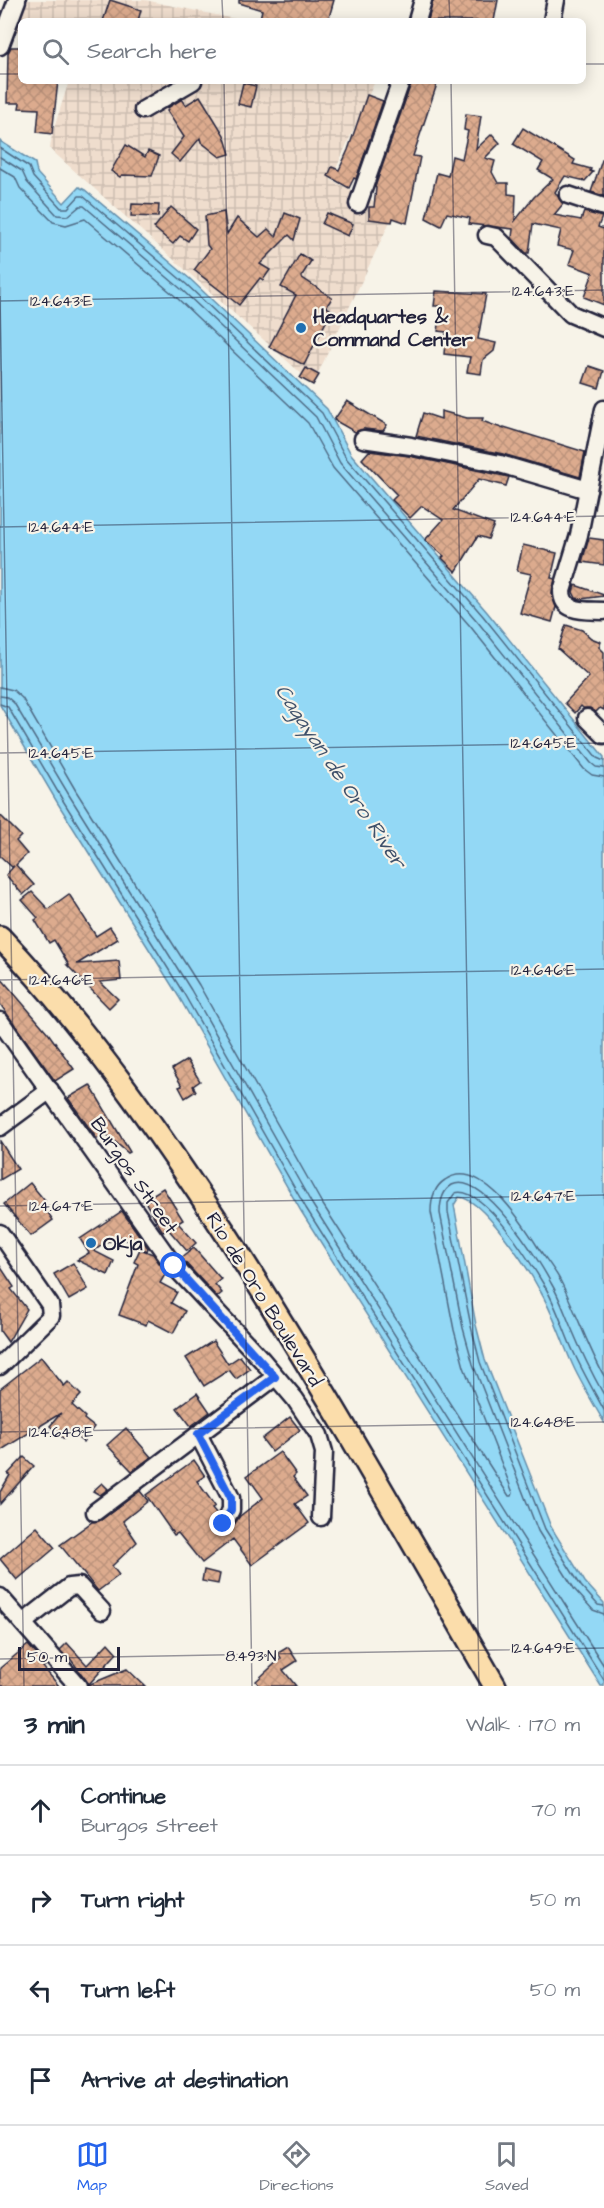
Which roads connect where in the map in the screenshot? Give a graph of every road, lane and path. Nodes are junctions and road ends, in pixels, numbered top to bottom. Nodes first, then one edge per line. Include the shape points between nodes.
1 (17, 0) edge
2 (423, 0) edge
3 (556, 0) edge
4 (418, 18) edge
5 (553, 18) edge
6 (0, 46) edge
7 (188, 84) edge
8 (400, 84) edge
9 (143, 110) dead end
10 (568, 195) dead end
11 (358, 204) dead end
12 (604, 207) edge
13 (487, 235) dead end
14 (604, 328) edge
15 (604, 409) edge
16 (363, 439) dead end
17 (588, 490) junction
18 (604, 611) edge
19 (587, 718) dead end
20 (604, 735) edge
21 (0, 937) edge
22 (0, 1021) edge
23 (50, 1090) junction
24 (0, 1127) edge
25 (0, 1233) edge
26 (5, 1252) edge
27 (0, 1366) edge
28 (275, 1377) junction
29 (198, 1434) junction
30 (95, 1512) dead end
31 (321, 1517) dead end
32 (223, 1524) dead end
33 (0, 1597) edge
34 (102, 1611) dead end
35 (23, 1623) junction
36 (78, 1686) edge
37 (495, 1686) edge

1 - 6 street
2 - 4 street
3 - 5 street
7 - 9 street
8 - 11 street
10 - 12 street
13 - 14 street via 504,243 571,314
15 - 17 street
16 - 17 street via 500,464
17 - 18 street via 562,599 571,608
19 - 20 street
21 - 37 main road, Rio de Oro Boulevard via 60,1003 184,1169 264,1294
22 - 23 street, Burgos Street
23 - 24 street
23 - 28 street, Burgos Street via 174,1266
25 - 26 street
26 - 27 street via 50,1305 51,1316
28 - 29 street
28 - 31 street, Burgos Street via 319,1435 324,1452
29 - 30 street
29 - 32 street via 231,1498 231,1510
33 - 35 street
34 - 35 street via 75,1585
35 - 36 street

